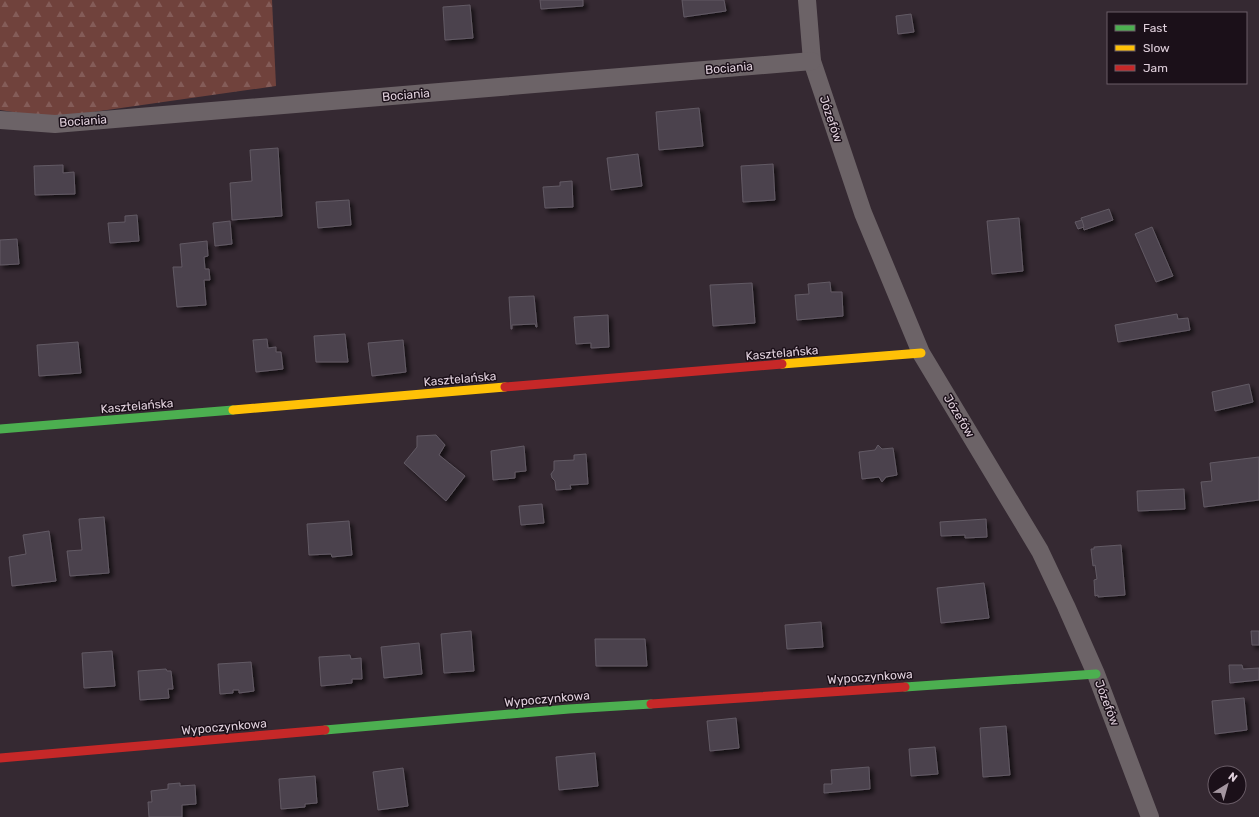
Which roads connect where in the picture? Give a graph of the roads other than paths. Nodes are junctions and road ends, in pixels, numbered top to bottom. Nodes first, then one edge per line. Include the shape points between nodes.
1 (807, 0) edge
2 (812, 61) junction
3 (0, 120) edge
4 (921, 353) junction
5 (0, 429) edge
6 (1096, 674) junction
7 (0, 758) edge
8 (1150, 817) edge

1 - 2 street, Józefów
2 - 3 street, Bociania via 55,124
2 - 4 street, Józefów via 863,213
4 - 5 street, Kasztelańska
4 - 6 street, Józefów via 1040,551
6 - 7 street, Wypoczynkowa via 569,709
6 - 8 street, Józefów

